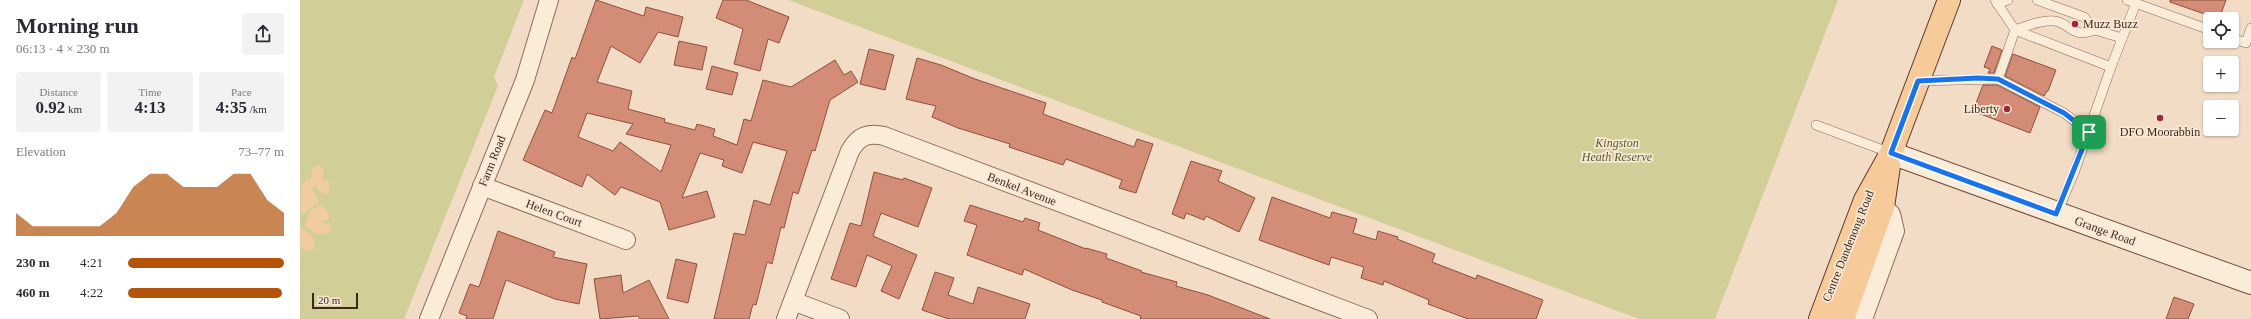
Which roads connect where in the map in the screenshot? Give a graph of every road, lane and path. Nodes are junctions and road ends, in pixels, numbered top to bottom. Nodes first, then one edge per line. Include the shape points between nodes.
1 (549, 0) edge
2 (1949, 0) edge
3 (2008, 0) edge
4 (2036, 0) edge
5 (1996, 2) edge
6 (2131, 2) edge
7 (2203, 28) edge
8 (2251, 28) edge
9 (2015, 30) junction
10 (2095, 30) junction
11 (2122, 38) junction
12 (2239, 40) edge
13 (2111, 67) junction
14 (1998, 79) junction
15 (1918, 81) junction
16 (1816, 125) dead end
17 (2089, 132) junction
18 (1891, 153) junction
19 (482, 186) junction
20 (1883, 207) junction
21 (2056, 214) junction
22 (626, 240) dead end
23 (2251, 283) edge
24 (793, 301) junction
25 (429, 319) edge
26 (786, 319) edge
27 (840, 319) edge
28 (1368, 319) edge
29 (1820, 319) edge
30 (1843, 319) edge
31 (1863, 319) edge

1 - 19 street, Farm Road via 525,80
2 - 15 main road, Centre Dandenong Road
3 - 5 lane
4 - 10 lane via 2084,17
5 - 9 lane
6 - 7 lane
6 - 11 lane
8 - 12 lane via 2246,42
9 - 10 lane via 2053,21 2073,31
9 - 13 lane
9 - 14 lane
10 - 11 lane
11 - 13 lane
13 - 17 lane
14 - 15 lane
14 - 17 lane via 2064,113
15 - 18 main road, Centre Dandenong Road
16 - 18 lane
17 - 21 lane
18 - 20 main road, Centre Dandenong Road
18 - 21 main road, Grange Road
18 - 29 main road, Centre Dandenong Road via 1865,200
19 - 22 street, Helen Court
19 - 25 street, Farm Road
20 - 30 main road, Centre Dandenong Road
20 - 31 street, Centre Dandenong Road via 1891,214 1895,231
21 - 23 main road, Grange Road
24 - 26 street, Benkel Avenue
24 - 27 street
24 - 28 street, Benkel Avenue via 850,151 862,136 871,134 884,136

